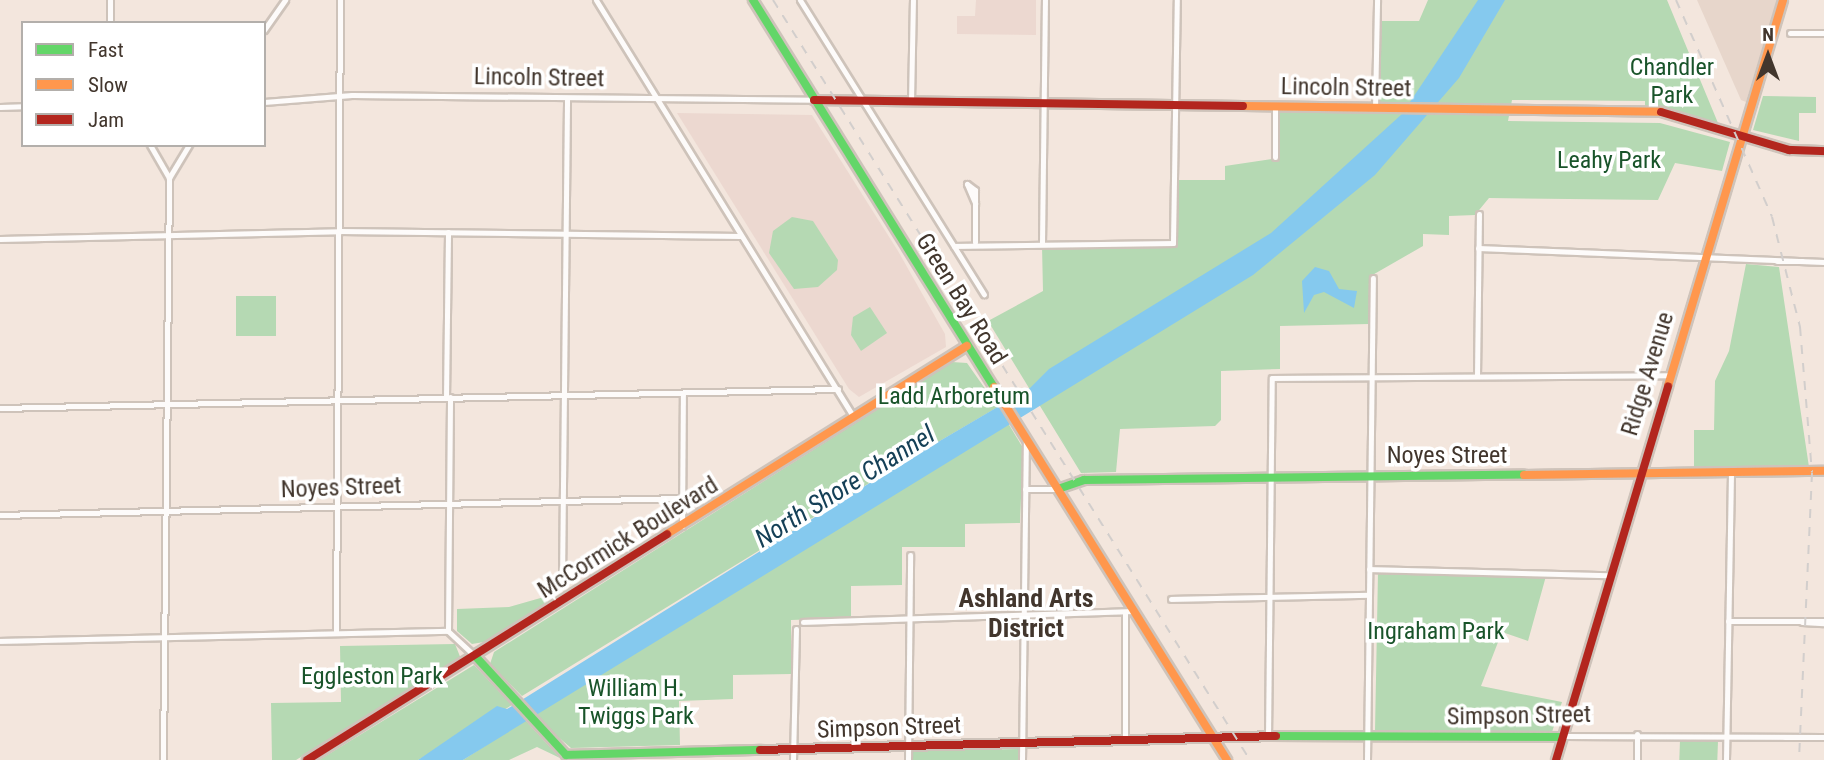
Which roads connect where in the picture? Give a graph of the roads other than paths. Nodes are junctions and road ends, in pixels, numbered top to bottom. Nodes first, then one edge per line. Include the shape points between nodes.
1 (110, 0) edge
2 (285, 0) edge
3 (340, 0) edge
4 (596, 0) edge
5 (753, 0) edge
6 (800, 0) edge
7 (913, 0) edge
8 (1045, 0) edge
9 (1177, 0) edge
10 (1377, 0) edge
11 (1783, 0) edge
12 (110, 21) edge
13 (266, 27) edge
14 (1790, 33) dead end
15 (1824, 33) edge
16 (341, 97) junction
17 (567, 98) junction
18 (657, 99) junction
19 (814, 100) junction
20 (862, 101) junction
21 (266, 102) edge
22 (911, 102) junction
23 (1044, 103) junction
24 (1176, 105) junction
25 (21, 106) edge
26 (0, 107) edge
27 (1275, 107) junction
28 (1375, 108) junction
29 (1742, 135) junction
30 (151, 147) edge
31 (188, 147) edge
32 (1824, 151) edge
33 (1275, 157) dead end
34 (169, 178) junction
35 (975, 203) dead end
36 (1479, 214) dead end
37 (340, 231) junction
38 (448, 232) junction
39 (566, 234) junction
40 (168, 236) junction
41 (740, 236) junction
42 (0, 239) edge
43 (975, 242) junction
44 (1042, 243) junction
45 (954, 246) junction
46 (1478, 248) junction
47 (1706, 256) junction
48 (1824, 262) edge
49 (1373, 278) dead end
50 (984, 294) dead end
51 (967, 346) junction
52 (1668, 375) junction
53 (1372, 376) junction
54 (1477, 376) junction
55 (838, 389) junction
56 (683, 393) junction
57 (564, 395) junction
58 (448, 398) junction
59 (338, 400) junction
60 (166, 403) junction
61 (0, 408) edge
62 (855, 417) junction
63 (1026, 439) junction
64 (1731, 472) junction
65 (1638, 473) junction
66 (1824, 473) edge
67 (1370, 474) junction
68 (1272, 477) junction
69 (1025, 489) junction
70 (1058, 489) junction
71 (682, 498) junction
72 (563, 502) junction
73 (450, 505) junction
74 (337, 507) junction
75 (164, 512) junction
76 (0, 515) edge
77 (682, 528) junction
78 (910, 555) dead end
79 (1369, 569) junction
80 (1606, 575) junction
81 (562, 581) dead end
82 (1368, 595) junction
83 (1270, 597) junction
84 (1171, 599) dead end
85 (1129, 612) junction
86 (1024, 616) junction
87 (910, 619) junction
88 (1728, 621) junction
89 (803, 622) dead end
90 (1824, 622) edge
91 (796, 629) dead end
92 (448, 631) junction
93 (336, 633) junction
94 (164, 637) junction
95 (0, 641) edge
96 (476, 657) junction
97 (1637, 734) junction
98 (1367, 735) junction
99 (1727, 735) junction
100 (1268, 737) junction
101 (1560, 737) junction
102 (1824, 737) edge
103 (1214, 739) junction
104 (1125, 741) junction
105 (1022, 743) junction
106 (909, 746) junction
107 (793, 750) junction
108 (566, 757) edge
109 (678, 757) edge
110 (163, 760) edge
111 (307, 760) edge
112 (793, 760) edge
113 (908, 760) edge
114 (1022, 760) edge
115 (1227, 760) edge
116 (1367, 760) edge
117 (1556, 760) edge
118 (1637, 760) edge
119 (1726, 760) edge

1 - 12 street
2 - 13 street
3 - 16 street
4 - 18 street
5 - 19 street, Green Bay Road
6 - 20 street
7 - 22 street
8 - 23 street
9 - 24 street
10 - 28 street
11 - 29 street, Ridge Avenue
14 - 15 street
16 - 17 street, Lincoln Street
16 - 21 street, Lincoln Street
16 - 37 street
17 - 18 street, Lincoln Street
17 - 39 street
18 - 19 street, Lincoln Street
18 - 41 street
19 - 20 street, Lincoln Street
19 - 51 street, Green Bay Road
20 - 22 street, Lincoln Street
20 - 45 street
22 - 23 street, Lincoln Street
23 - 24 street, Lincoln Street
23 - 44 street
24 - 27 street, Lincoln Street
24 - 44 street via 1173,243
25 - 26 street
27 - 28 street, Lincoln Street
27 - 33 street
28 - 29 street, Lincoln Street via 1665,112
29 - 32 street, Lincoln Street via 1789,150
29 - 47 street, Ridge Avenue
30 - 34 street
31 - 34 street
34 - 40 street
35 - 43 street
36 - 46 street
37 - 38 street
37 - 40 street
37 - 59 street
38 - 39 street
38 - 58 street
39 - 41 street
39 - 57 street
40 - 42 street
40 - 60 street
41 - 55 street
43 - 44 street
43 - 45 street
45 - 50 street
46 - 47 street
46 - 54 street
47 - 48 street
47 - 52 street, Ridge Avenue
49 - 53 street
51 - 62 street, McCormick Boulevard
51 - 63 street, Green Bay Road
52 - 54 street
52 - 65 street, Ridge Avenue
53 - 54 street
53 - 67 street
53 - 68 street via 1272,378
55 - 56 street
55 - 62 street
56 - 57 street
56 - 71 street
57 - 58 street
57 - 72 street
58 - 59 street
58 - 73 street
59 - 60 street
59 - 74 street
60 - 61 street
60 - 75 street
62 - 77 street, McCormick Boulevard
63 - 69 street
63 - 70 street, Green Bay Road
64 - 65 street, Noyes Street
64 - 66 street, Noyes Street
64 - 88 street
65 - 67 street, Noyes Street
65 - 80 street, Ridge Avenue
67 - 68 street, Noyes Street
67 - 79 street
68 - 70 street, Noyes Street via 1093,481
68 - 83 street
69 - 70 street, Noyes Street
69 - 86 street
70 - 85 street, Green Bay Road
71 - 72 street, Noyes Street
71 - 77 street
72 - 73 street, Noyes Street
72 - 81 street
73 - 74 street, Noyes Street
73 - 92 street
74 - 75 street, Noyes Street
74 - 93 street
75 - 76 street, Noyes Street
75 - 94 street
77 - 96 street, McCormick Boulevard
78 - 87 street
79 - 80 street
79 - 82 street
80 - 101 street, Ridge Avenue
82 - 83 street
82 - 98 street
83 - 84 street
83 - 100 street
85 - 86 street
85 - 103 street, Green Bay Road
85 - 104 street
86 - 87 street
86 - 105 street
87 - 89 street
87 - 106 street
88 - 90 street
88 - 99 street
91 - 107 street
92 - 93 street
92 - 96 street
93 - 94 street
94 - 95 street
94 - 110 street
96 - 108 street
96 - 111 street, McCormick Boulevard
97 - 99 street, Simpson Street
97 - 101 street, Simpson Street
97 - 118 street
98 - 100 street, Simpson Street
98 - 101 street, Simpson Street
98 - 116 street
99 - 102 street, Simpson Street
99 - 119 street
100 - 103 street, Simpson Street
101 - 117 street, Ridge Avenue
103 - 104 street, Simpson Street
103 - 115 street, Green Bay Road
104 - 105 street, Simpson Street
105 - 106 street, Simpson Street
105 - 114 street
106 - 107 street, Simpson Street
106 - 113 street
107 - 109 street, Simpson Street
107 - 112 street
108 - 109 street, Simpson Street

